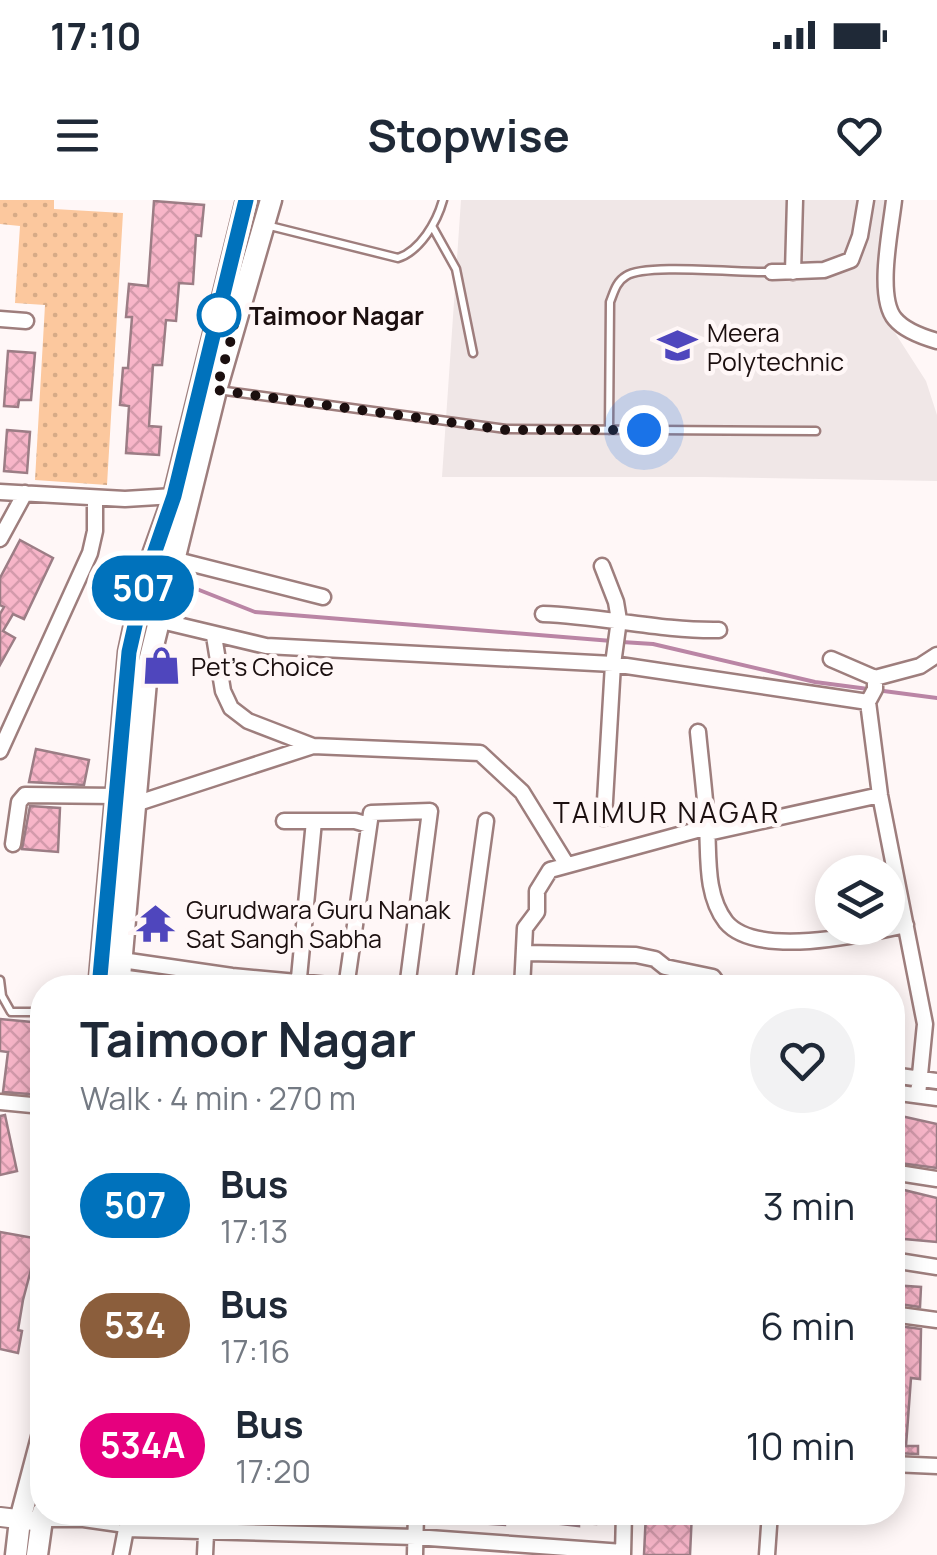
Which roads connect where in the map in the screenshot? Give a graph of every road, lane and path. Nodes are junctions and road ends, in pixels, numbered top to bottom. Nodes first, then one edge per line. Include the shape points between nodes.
1 (246, 200) edge
2 (271, 200) edge
3 (443, 200) edge
4 (795, 200) edge
5 (866, 200) edge
6 (894, 200) edge
7 (264, 224) junction
8 (432, 226) junction
9 (772, 272) joint
10 (793, 272) junction
11 (0, 319) edge
12 (26, 320) dead end
13 (937, 342) edge
14 (473, 353) dead end
15 (216, 390) junction
16 (609, 430) junction
17 (816, 431) dead end
18 (0, 492) edge
19 (25, 493) junction
20 (174, 496) junction
21 (95, 498) junction
22 (0, 539) edge
23 (173, 558) junction
24 (602, 566) dead end
25 (323, 598) dead end
26 (543, 614) dead end
27 (156, 620) junction
28 (720, 630) dead end
29 (617, 634) junction
30 (214, 636) junction
31 (937, 655) edge
32 (831, 658) dead end
33 (613, 664) junction
34 (872, 691) junction
35 (698, 732) dead end
36 (313, 746) junction
37 (0, 751) edge
38 (880, 795) junction
39 (126, 800) junction
40 (604, 818) dead end
41 (314, 821) junction
42 (486, 821) dead end
43 (284, 822) dead end
44 (369, 825) junction
45 (708, 830) junction
46 (13, 844) dead end
47 (567, 865) junction
48 (906, 925) junction
49 (525, 953) junction
50 (110, 974) edge
51 (299, 975) edge
52 (353, 975) edge
53 (408, 975) edge
54 (465, 975) edge
55 (523, 975) edge
56 (703, 975) edge
57 (0, 980) edge
58 (30, 1012) edge
59 (905, 1077) edge
60 (920, 1079) junction
61 (937, 1081) edge
62 (905, 1094) edge
63 (918, 1095) junction
64 (937, 1098) edge
65 (0, 1102) edge
66 (30, 1105) edge
67 (905, 1174) edge
68 (937, 1179) edge
69 (905, 1262) edge
70 (937, 1267) edge
71 (905, 1316) edge
72 (937, 1320) edge
73 (905, 1465) edge
74 (937, 1466) edge
75 (30, 1500) edge
76 (207, 1525) edge
77 (415, 1525) edge
78 (624, 1525) edge
79 (769, 1525) edge
80 (126, 1530) junction
81 (207, 1530) junction
82 (24, 1532) edge
83 (415, 1537) junction
84 (623, 1554) edge
85 (121, 1555) edge
86 (204, 1555) edge
87 (415, 1555) edge
88 (767, 1555) edge

1 - 20 main road
2 - 7 main road
3 - 8 lane
4 - 10 street
5 - 10 street via 851,260
6 - 13 street via 887,303 895,319
7 - 8 lane via 398,258
7 - 15 main road
8 - 14 lane via 456,269
9 - 10 street
9 - 16 lane via 650,270 623,277 610,302
11 - 12 street
15 - 16 lane via 506,430
15 - 23 main road
16 - 17 lane
18 - 19 street
19 - 21 street
19 - 22 street
20 - 21 street
20 - 39 main road via 129,652
21 - 37 street via 90,553
23 - 25 street
23 - 27 main road
24 - 29 street via 616,602
26 - 29 street
27 - 30 street
27 - 39 main road
28 - 29 street
29 - 33 street
30 - 33 street via 266,646
30 - 36 street via 231,708 262,728
31 - 34 street
32 - 34 street
33 - 34 street
33 - 40 street
34 - 38 street
35 - 45 street
36 - 39 street
36 - 47 street via 480,753 522,792
38 - 45 street
38 - 48 street
39 - 46 street via 25,795
39 - 50 main road
41 - 43 street
41 - 44 street
41 - 51 street
42 - 54 street
44 - 52 street
44 - 53 street via 370,813 430,810
45 - 47 street
45 - 48 street via 707,868 735,930 813,941
47 - 49 street via 550,870 537,891
48 - 60 street via 925,1024
49 - 55 street
49 - 56 street via 636,955
57 - 58 lane via 11,1012
59 - 60 street
60 - 61 street
60 - 63 street
62 - 63 street
63 - 64 street
65 - 66 street
67 - 68 street
69 - 70 street
71 - 72 street
73 - 74 street
75 - 82 main road
76 - 81 street
77 - 83 street
78 - 84 street
79 - 88 street
80 - 81 street
80 - 82 lane
80 - 85 street
81 - 83 street
81 - 86 street
83 - 84 street
83 - 87 street

